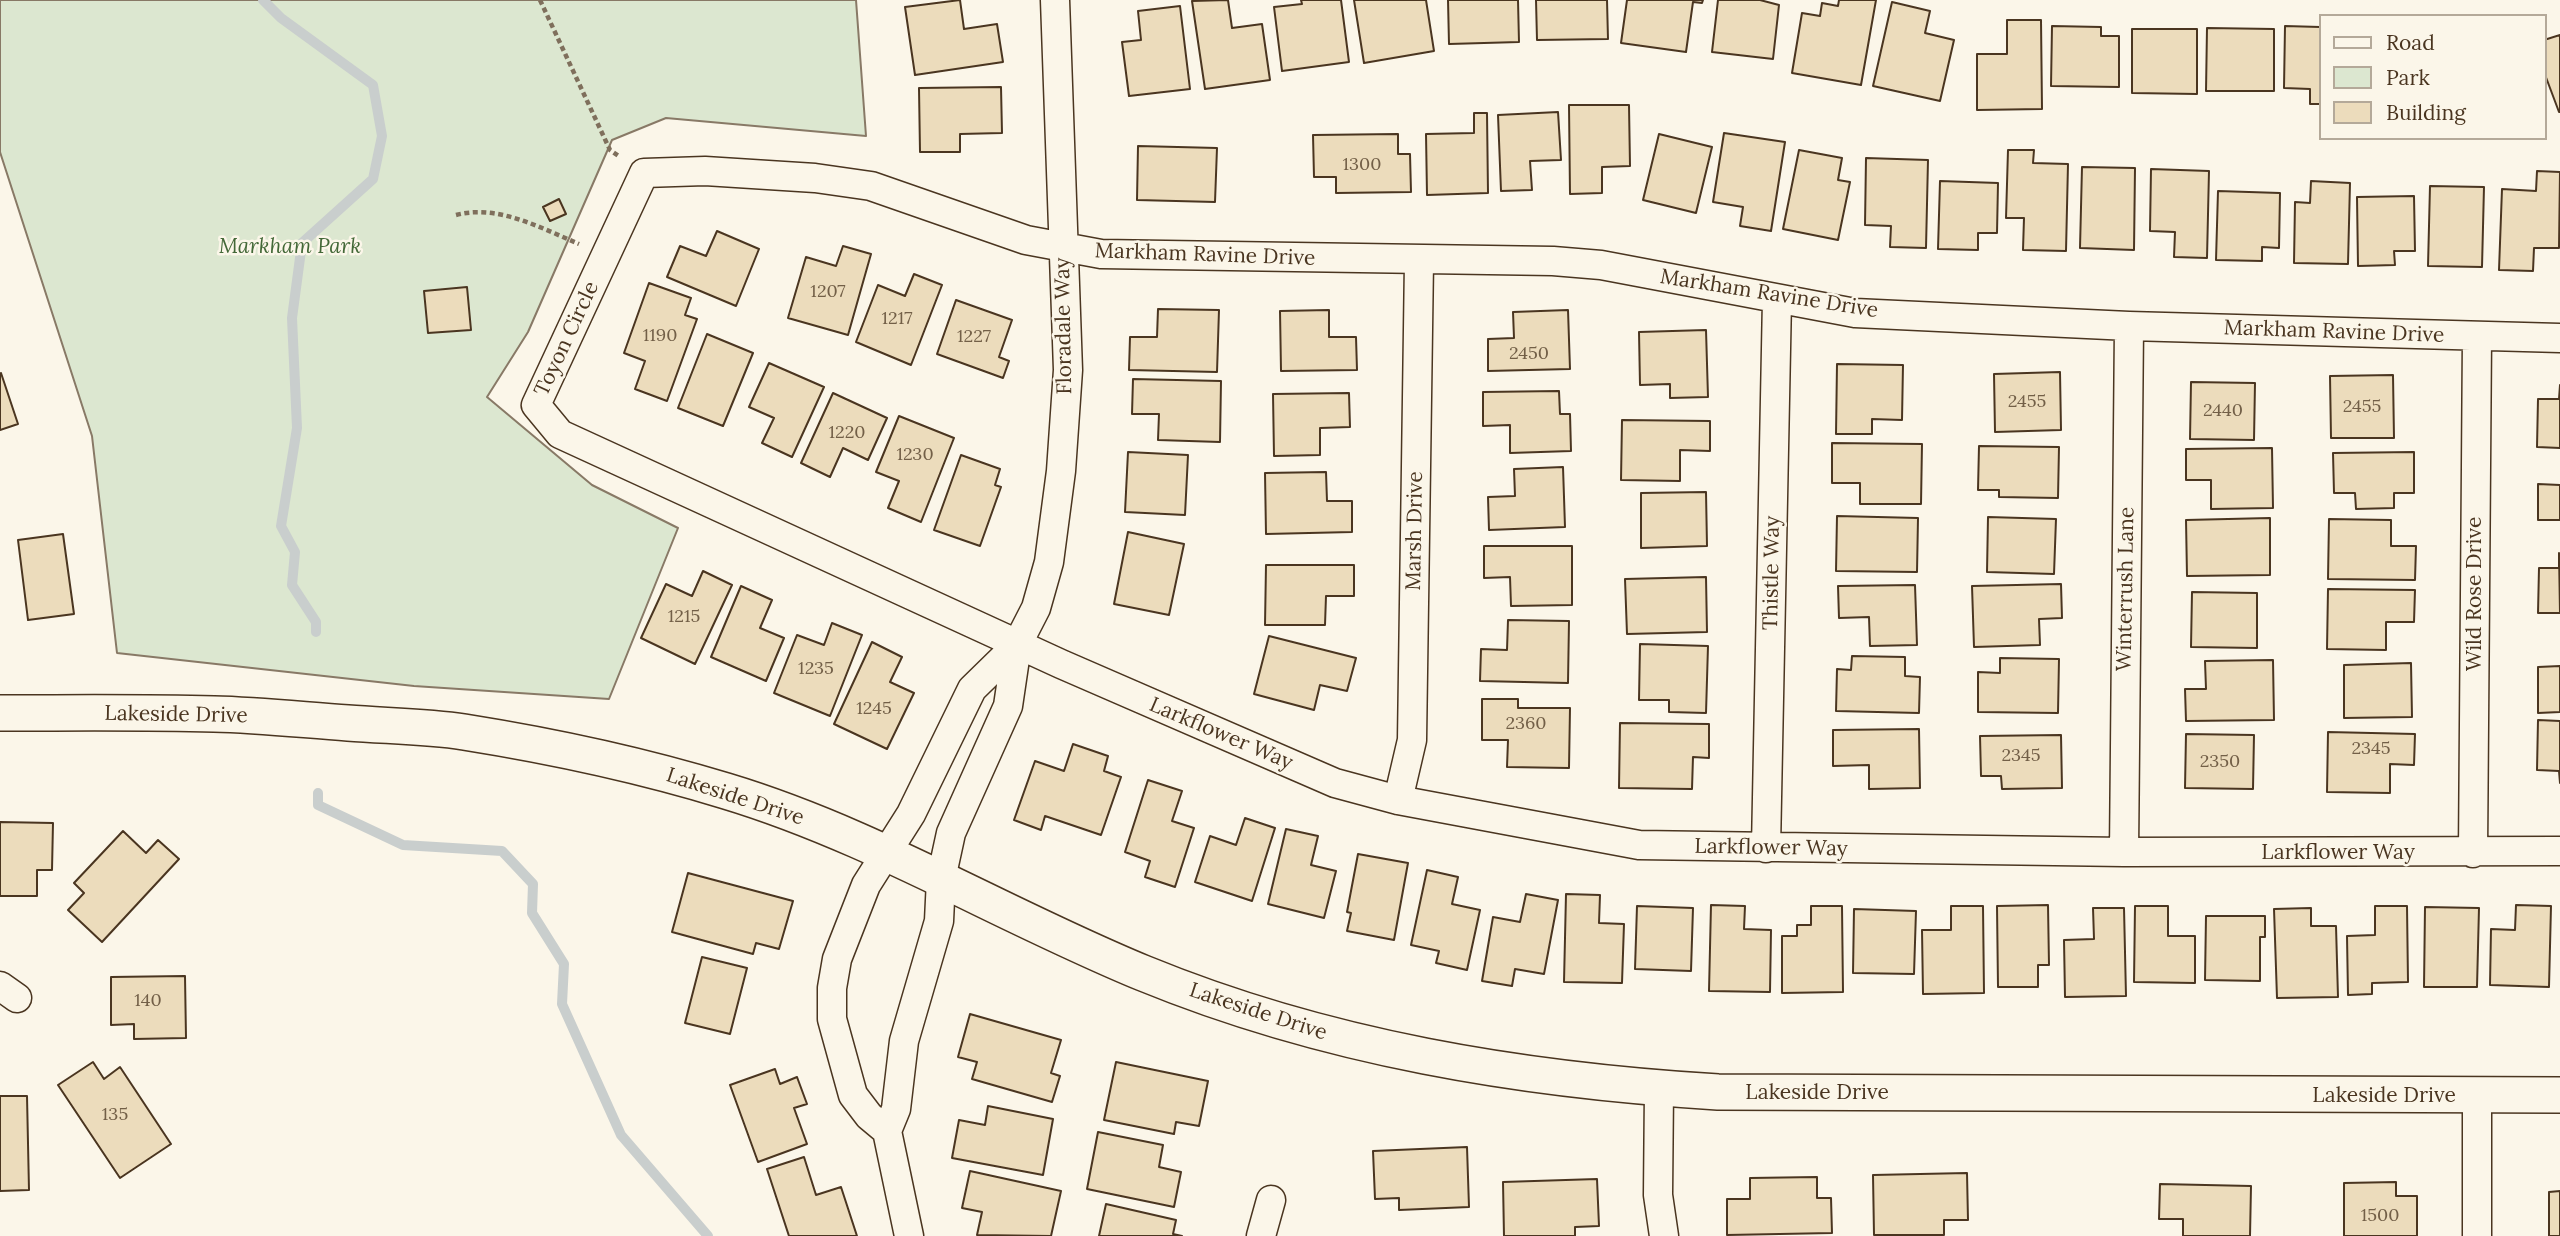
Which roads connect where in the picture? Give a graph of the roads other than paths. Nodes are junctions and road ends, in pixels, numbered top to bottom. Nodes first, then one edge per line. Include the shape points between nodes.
1 (1055, 0) edge
2 (1063, 248) junction
3 (1419, 261) junction
4 (1777, 299) junction
5 (2129, 326) junction
6 (2477, 336) junction
7 (2560, 338) edge
8 (1017, 645) junction
9 (0, 713) edge
10 (1398, 800) junction
11 (1766, 848) junction
12 (2560, 851) edge
13 (2124, 852) junction
14 (2473, 853) junction
15 (888, 854) junction
16 (941, 879) junction
17 (1659, 1089) junction
18 (2560, 1095) edge
19 (2477, 1096) junction
20 (887, 1131) junction
21 (1271, 1200) dead end
22 (909, 1236) edge
23 (1261, 1236) edge
24 (1664, 1236) edge
25 (2477, 1236) edge

1 - 2 street, Floradale Way
2 - 3 street, Markham Ravine Drive via 1101,254
2 - 8 street, Floradale Way via 1068,370 1061,471 1049,562 1036,608
2 - 8 street, Toyon Circle via 1026,240 872,186 705,171 644,173 536,405 560,434
3 - 4 street, Markham Ravine Drive via 1601,265
3 - 10 street, Marsh Drive via 1412,740
4 - 5 street, Markham Ravine Drive via 1855,313
4 - 11 street, Thistle Way
5 - 6 street, Markham Ravine Drive
5 - 13 street, Winterrush Lane
6 - 7 street, Markham Ravine Drive
6 - 14 street, Wild Rose Drive
8 - 10 street, Larkflower Way via 1335,783
8 - 15 street, Floradale Way via 972,689
8 - 16 street, Floradale Way via 1008,706 951,833
9 - 15 street, Lakeside Drive via 217,714 461,732 645,769 725,791 857,838
10 - 11 street, Larkflower Way via 1639,845
11 - 13 street, Larkflower Way
12 - 14 street, Larkflower Way
13 - 14 street, Larkflower Way
15 - 16 street, Lakeside Drive
15 - 20 street, Floradale Way via 866,885 837,959 832,988 832,1019 853,1095
16 - 17 street, Lakeside Drive via 1140,971 1295,1026 1379,1048 1496,1069
16 - 20 street, Floradale Way via 939,921 904,1041 896,1109
17 - 19 street, Lakeside Drive
17 - 24 street via 1658,1195
18 - 19 street, Lakeside Drive
19 - 25 street
20 - 22 street
21 - 23 street

